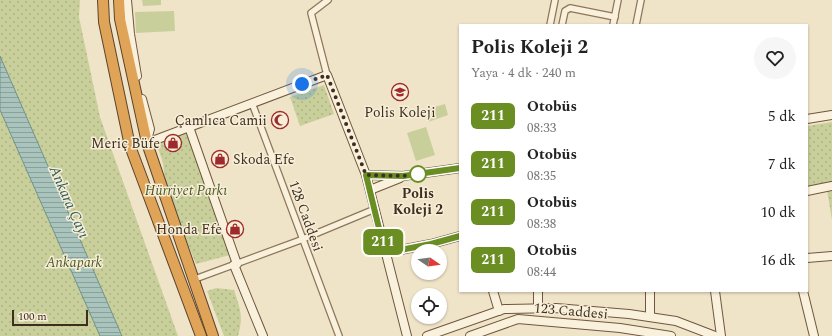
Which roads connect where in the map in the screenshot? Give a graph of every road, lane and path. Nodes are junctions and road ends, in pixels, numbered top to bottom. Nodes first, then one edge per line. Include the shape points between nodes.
1 (102, 0) edge
2 (119, 0) edge
3 (127, 0) edge
4 (328, 0) edge
5 (555, 0) edge
6 (618, 0) edge
7 (641, 0) edge
8 (614, 17) junction
9 (550, 24) edge
10 (562, 24) edge
11 (613, 24) edge
12 (636, 24) edge
13 (327, 75) junction
14 (252, 104) junction
15 (832, 115) edge
16 (808, 119) edge
17 (189, 127) junction
18 (146, 143) junction
19 (459, 168) edge
20 (366, 175) junction
21 (403, 176) junction
22 (832, 186) edge
23 (370, 190) junction
24 (808, 191) edge
25 (375, 209) junction
26 (459, 236) edge
27 (302, 239) junction
28 (385, 253) junction
29 (832, 256) edge
30 (808, 258) edge
31 (235, 264) junction
32 (194, 279) junction
33 (493, 292) edge
34 (538, 292) edge
35 (650, 292) edge
36 (715, 292) edge
37 (804, 292) edge
38 (538, 308) junction
39 (499, 311) junction
40 (650, 317) junction
41 (201, 336) edge
42 (213, 336) edge
43 (263, 336) edge
44 (339, 336) edge
45 (408, 336) edge
46 (427, 336) edge
47 (470, 336) edge
48 (671, 336) edge
49 (715, 336) edge
50 (721, 336) edge
51 (814, 336) edge

1 - 41 highway via 104,22 130,146
2 - 18 highway via 120,19
3 - 18 street via 138,82 150,129
4 - 13 street via 311,13
5 - 9 street
6 - 8 street
7 - 12 street
8 - 10 street via 569,8
8 - 11 street
13 - 14 street
13 - 20 street
14 - 17 street
14 - 27 street, 128 Caddesi
15 - 16 street
17 - 18 street
17 - 31 street
18 - 32 highway
19 - 21 street
20 - 21 street
20 - 23 street
21 - 23 street
22 - 24 street
23 - 25 street
25 - 27 street
25 - 28 street
26 - 28 street
27 - 31 street
27 - 44 street, 128 Caddesi
28 - 45 street
29 - 30 street
31 - 32 street
31 - 43 street
32 - 42 highway
33 - 39 street
34 - 38 street
35 - 40 street
36 - 50 street
37 - 51 street
38 - 39 street, 123 Caddesi
38 - 40 street, 123 Caddesi
39 - 46 street, 123 Caddesi
40 - 49 street, 123 Caddesi via 676,321
47 - 48 street, 123 Caddesi via 518,319 620,328

